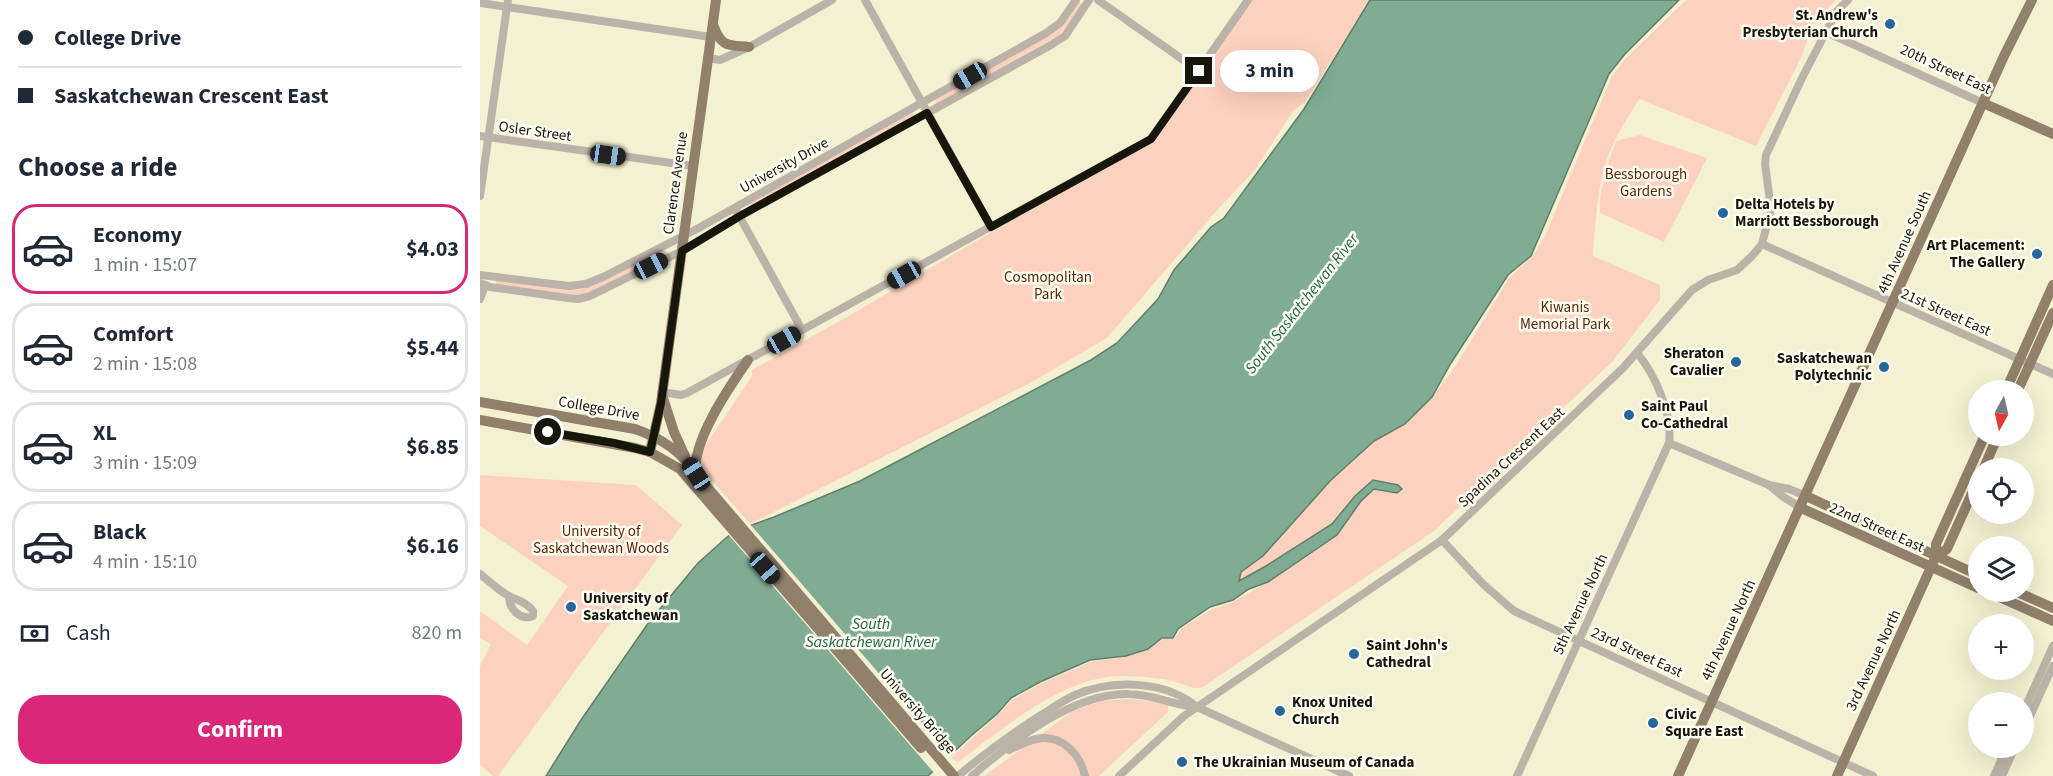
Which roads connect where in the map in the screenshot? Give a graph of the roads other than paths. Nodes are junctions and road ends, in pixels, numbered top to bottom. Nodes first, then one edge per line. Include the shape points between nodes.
1 (716, 0) edge
2 (832, 0) edge
3 (865, 0) edge
4 (1076, 0) edge
5 (1089, 0) edge
6 (1098, 0) edge
7 (1248, 0) edge
8 (1848, 0) edge
9 (2032, 0) edge
10 (480, 3) edge
11 (507, 4) edge
12 (713, 24) junction
13 (1826, 32) junction
14 (711, 37) junction
15 (748, 47) junction
16 (708, 58) junction
17 (1199, 71) junction
18 (1983, 103) junction
19 (922, 104) junction
20 (927, 113) junction
21 (2053, 134) edge
22 (484, 137) edge
23 (693, 166) junction
24 (480, 196) edge
25 (734, 208) junction
26 (740, 216) junction
27 (991, 227) junction
28 (683, 236) junction
29 (1762, 244) junction
30 (682, 251) junction
31 (480, 275) edge
32 (483, 284) edge
33 (2053, 285) edge
34 (480, 299) edge
35 (1893, 303) junction
36 (2053, 313) edge
37 (802, 330) junction
38 (1636, 353) junction
39 (748, 360) junction
40 (2025, 362) junction
41 (2053, 374) edge
42 (2013, 380) edge
43 (2021, 380) edge
44 (662, 392) junction
45 (480, 402) edge
46 (481, 420) edge
47 (655, 435) junction
48 (1669, 443) junction
49 (1980, 446) edge
50 (650, 452) junction
51 (689, 464) junction
52 (693, 478) junction
53 (1769, 485) junction
54 (1806, 496) junction
55 (1968, 502) edge
56 (1801, 508) junction
57 (1442, 540) junction
58 (1936, 556) junction
59 (1932, 567) junction
60 (1968, 570) edge
61 (480, 574) edge
62 (1968, 583) edge
63 (509, 596) dead end
64 (2034, 600) edge
65 (2011, 602) edge
66 (2053, 608) edge
67 (2053, 621) edge
68 (1578, 641) junction
69 (2053, 646) edge
70 (2053, 666) edge
71 (2032, 692) edge
72 (1711, 702) junction
73 (1197, 707) junction
74 (2034, 707) edge
75 (995, 756) junction
76 (2002, 758) edge
77 (2010, 758) edge
78 (1843, 762) junction
79 (944, 776) edge
80 (956, 776) edge
81 (972, 776) edge
82 (1085, 776) edge
83 (1119, 776) edge
84 (1349, 776) edge
85 (1517, 776) edge
86 (1678, 776) edge
87 (1837, 776) edge
88 (1873, 776) edge
89 (1994, 776) edge
90 (2002, 776) edge

1 - 12 main road, Clarence Avenue
2 - 15 street
3 - 19 street
4 - 19 street, University Drive via 1060,23 1046,33
5 - 20 street, University Drive via 1065,36
6 - 17 street
7 - 17 street
8 - 13 street, Spadina Crescent East
9 - 18 main road, 4th Avenue South
10 - 11 street
11 - 14 street
11 - 22 street
12 - 14 main road, Clarence Avenue
12 - 15 main road via 718,39 725,44
13 - 18 street, 20th Street East
13 - 29 street, Spadina Crescent East via 1766,155 1771,209
14 - 16 main road, Clarence Avenue
15 - 16 street via 720,60
16 - 23 main road, Clarence Avenue
17 - 27 street via 1151,139
18 - 21 main road, 20th Street East
18 - 35 main road, 4th Avenue South
19 - 20 street
19 - 25 street, University Drive
20 - 26 street, University Drive
20 - 27 street
22 - 23 street, Osler Street
22 - 24 street
23 - 28 main road, Clarence Avenue
25 - 26 street
25 - 28 street, University Drive
26 - 30 street, University Drive
26 - 37 street
27 - 37 street
28 - 30 main road, Clarence Avenue
28 - 31 street, University Drive via 586,284 569,286
29 - 35 street, 21st Street East
29 - 38 street, Spadina Crescent East via 1737,270 1698,285
30 - 32 street, University Drive via 578,299
30 - 44 main road, Clarence Avenue
32 - 34 street, University Drive
33 - 40 main road
35 - 40 street, 21st Street East
35 - 54 main road, 4th Avenue South
36 - 40 main road
37 - 39 street
38 - 48 street via 1654,378 1669,422
38 - 57 street, Spadina Crescent East
39 - 44 street via 687,393
39 - 52 main road via 700,443
40 - 41 street, 21st Street East
40 - 42 main road
40 - 43 main road
44 - 47 main road, Clarence Avenue
44 - 51 main road
45 - 47 main road, College Drive
46 - 50 main road
47 - 50 main road, Clarence Avenue
47 - 51 main road, College Drive
48 - 53 street, 22nd Street East
48 - 68 street, 5th Avenue North
49 - 58 main road via 1936,544
50 - 52 main road
51 - 52 main road, College Drive
52 - 79 main road, University Bridge
52 - 80 main road, University Bridge
53 - 54 street, 22nd Street East
53 - 56 street, 22nd Street East
54 - 56 main road, 4th Avenue North
54 - 58 main road, 22nd Street East
55 - 58 main road via 1947,549
56 - 59 main road, 22nd Street East
56 - 72 main road, 4th Avenue North
57 - 68 street, 23rd Street East via 1505,605
57 - 73 street, Spadina Crescent East
58 - 59 main road, 3rd Avenue North
58 - 60 main road, 22nd Street East
59 - 62 main road, 22nd Street East
59 - 78 main road, 3rd Avenue North
61 - 63 street
64 - 66 main road
65 - 67 main road
68 - 72 street, 23rd Street East
68 - 85 street, 5th Avenue North
69 - 71 street
70 - 74 street
72 - 78 street, 23rd Street East
72 - 86 main road, 4th Avenue North
73 - 75 street via 1130,693 1098,698 1069,707
73 - 80 street via 1163,689 1144,686 1083,692 1026,725
73 - 83 street, Spadina Crescent East
73 - 84 street
75 - 81 street
75 - 82 street via 1037,738 1053,739 1071,747
76 - 89 street
77 - 90 street
78 - 87 main road, 3rd Avenue North
78 - 88 street, 23rd Street East

